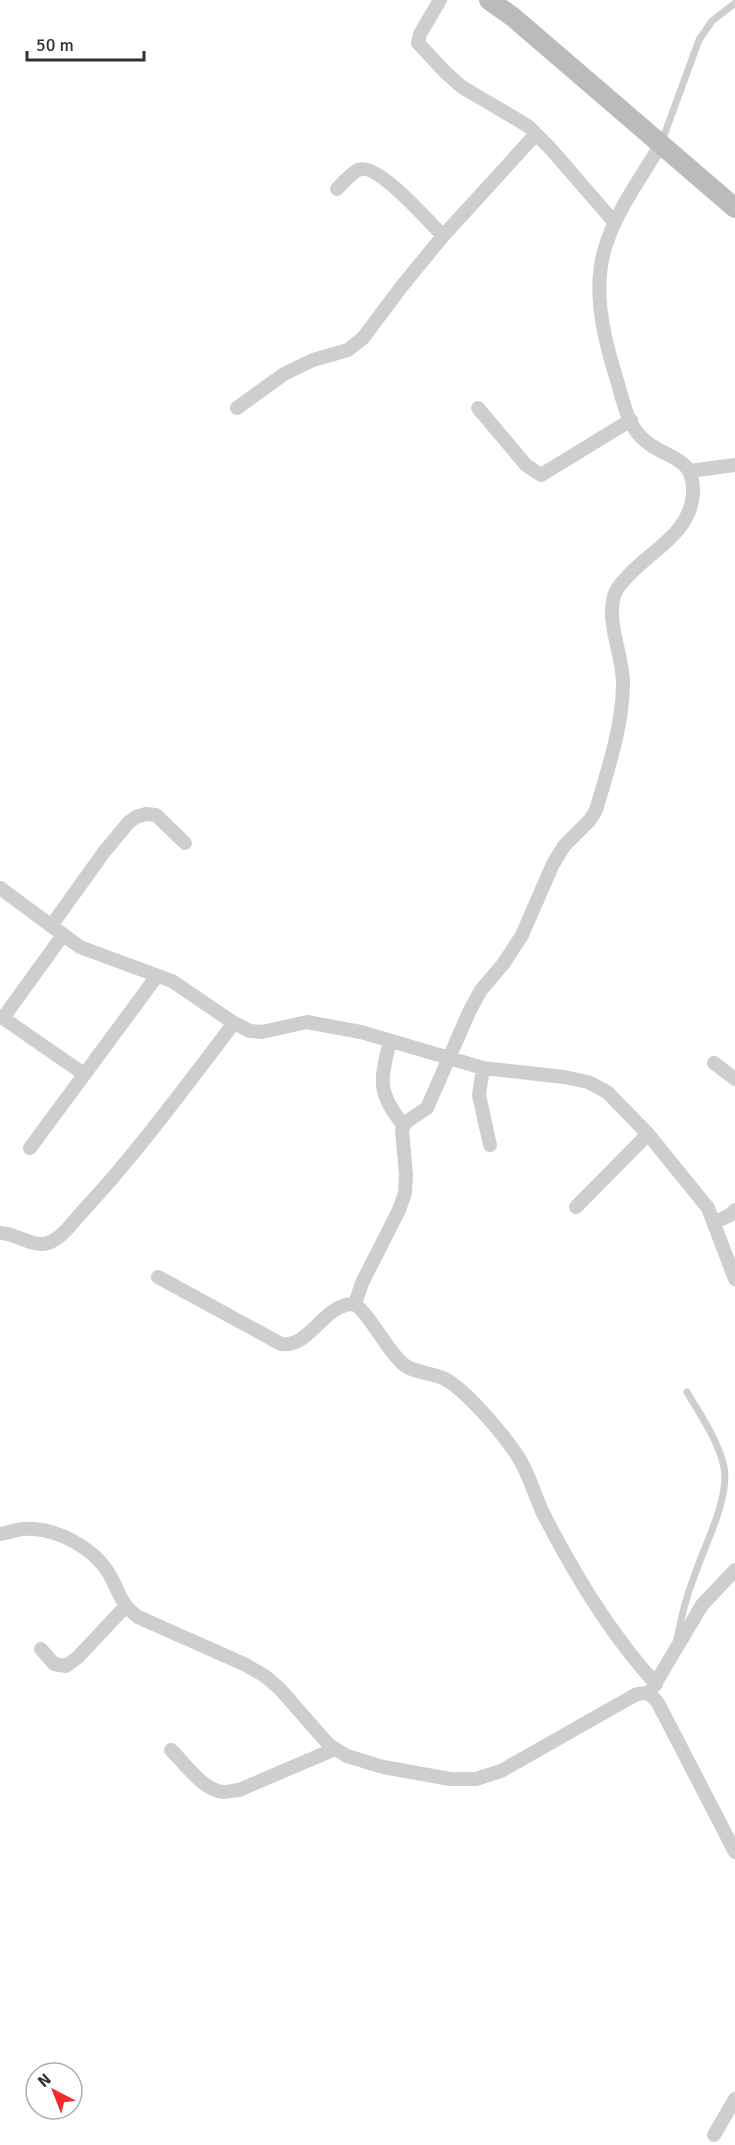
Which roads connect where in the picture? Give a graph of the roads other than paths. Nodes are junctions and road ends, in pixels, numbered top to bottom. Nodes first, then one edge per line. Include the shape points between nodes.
1 (440, 0) edge
2 (489, 0) edge
3 (735, 3) edge
4 (536, 134) junction
5 (661, 144) junction
6 (337, 189) dead end
7 (735, 208) edge
8 (615, 223) junction
9 (443, 236) junction
10 (237, 408) dead end
11 (478, 408) dead end
12 (631, 420) junction
13 (735, 465) edge
14 (690, 471) junction
15 (185, 843) dead end
16 (0, 888) edge
17 (51, 926) junction
18 (63, 935) junction
19 (157, 976) junction
20 (1, 1017) edge
21 (234, 1023) junction
22 (390, 1041) junction
23 (449, 1058) junction
24 (714, 1063) dead end
25 (483, 1068) junction
26 (84, 1074) junction
27 (735, 1079) edge
28 (404, 1126) junction
29 (648, 1134) junction
30 (490, 1145) dead end
31 (30, 1148) dead end
32 (576, 1206) dead end
33 (735, 1210) edge
34 (714, 1223) junction
35 (0, 1233) edge
36 (158, 1277) dead end
37 (735, 1279) edge
38 (355, 1304) junction
39 (687, 1392) dead end
40 (0, 1534) edge
41 (735, 1570) edge
42 (125, 1608) junction
43 (40, 1649) dead end
44 (676, 1651) junction
45 (653, 1689) junction
46 (335, 1749) junction
47 (171, 1750) dead end
48 (735, 1852) edge
49 (735, 2099) edge
50 (714, 2135) dead end

1 - 4 street via 418,43 462,87
2 - 5 street via 513,16
3 - 5 lane via 712,21 699,40
4 - 8 street
4 - 9 street
5 - 7 street
5 - 8 street
6 - 9 street via 358,170 377,173
8 - 12 street via 602,259 601,319
9 - 10 street via 363,338 348,350 284,374
11 - 12 street via 526,465 541,475
12 - 14 street via 651,446 684,463
13 - 14 street
14 - 23 street via 693,495 681,528 634,568 615,594 612,609 623,684 619,725 596,810 553,864 522,935 481,990
15 - 17 street via 156,815 136,817 104,852
16 - 17 street
17 - 18 street
18 - 19 street via 80,947
18 - 20 street
19 - 21 street via 172,981
19 - 26 street
20 - 26 street
21 - 22 street via 262,1032 307,1022
21 - 35 street via 108,1184 63,1233 42,1244
22 - 23 street
22 - 28 street via 382,1074 383,1092
23 - 25 street
23 - 28 street via 427,1108
24 - 27 street
25 - 29 street via 588,1082 608,1092
25 - 30 street via 479,1095
26 - 31 street
28 - 38 street via 405,1193
29 - 32 street
29 - 34 street via 708,1208
33 - 34 street
34 - 37 street
36 - 38 street via 288,1345 338,1308
38 - 45 street via 401,1362 411,1370 444,1378 457,1387 504,1438 524,1467 541,1509 588,1593
39 - 44 lane via 720,1451 724,1470 716,1520 692,1580
40 - 42 street via 24,1529 57,1534 78,1543 112,1579
41 - 44 street via 702,1605
42 - 43 street via 66,1666 54,1664
42 - 46 street via 265,1676
44 - 45 street
45 - 46 street via 634,1695 501,1771 476,1779 450,1779 383,1767
45 - 48 street
46 - 47 street via 239,1790 224,1792 204,1783
49 - 50 street

